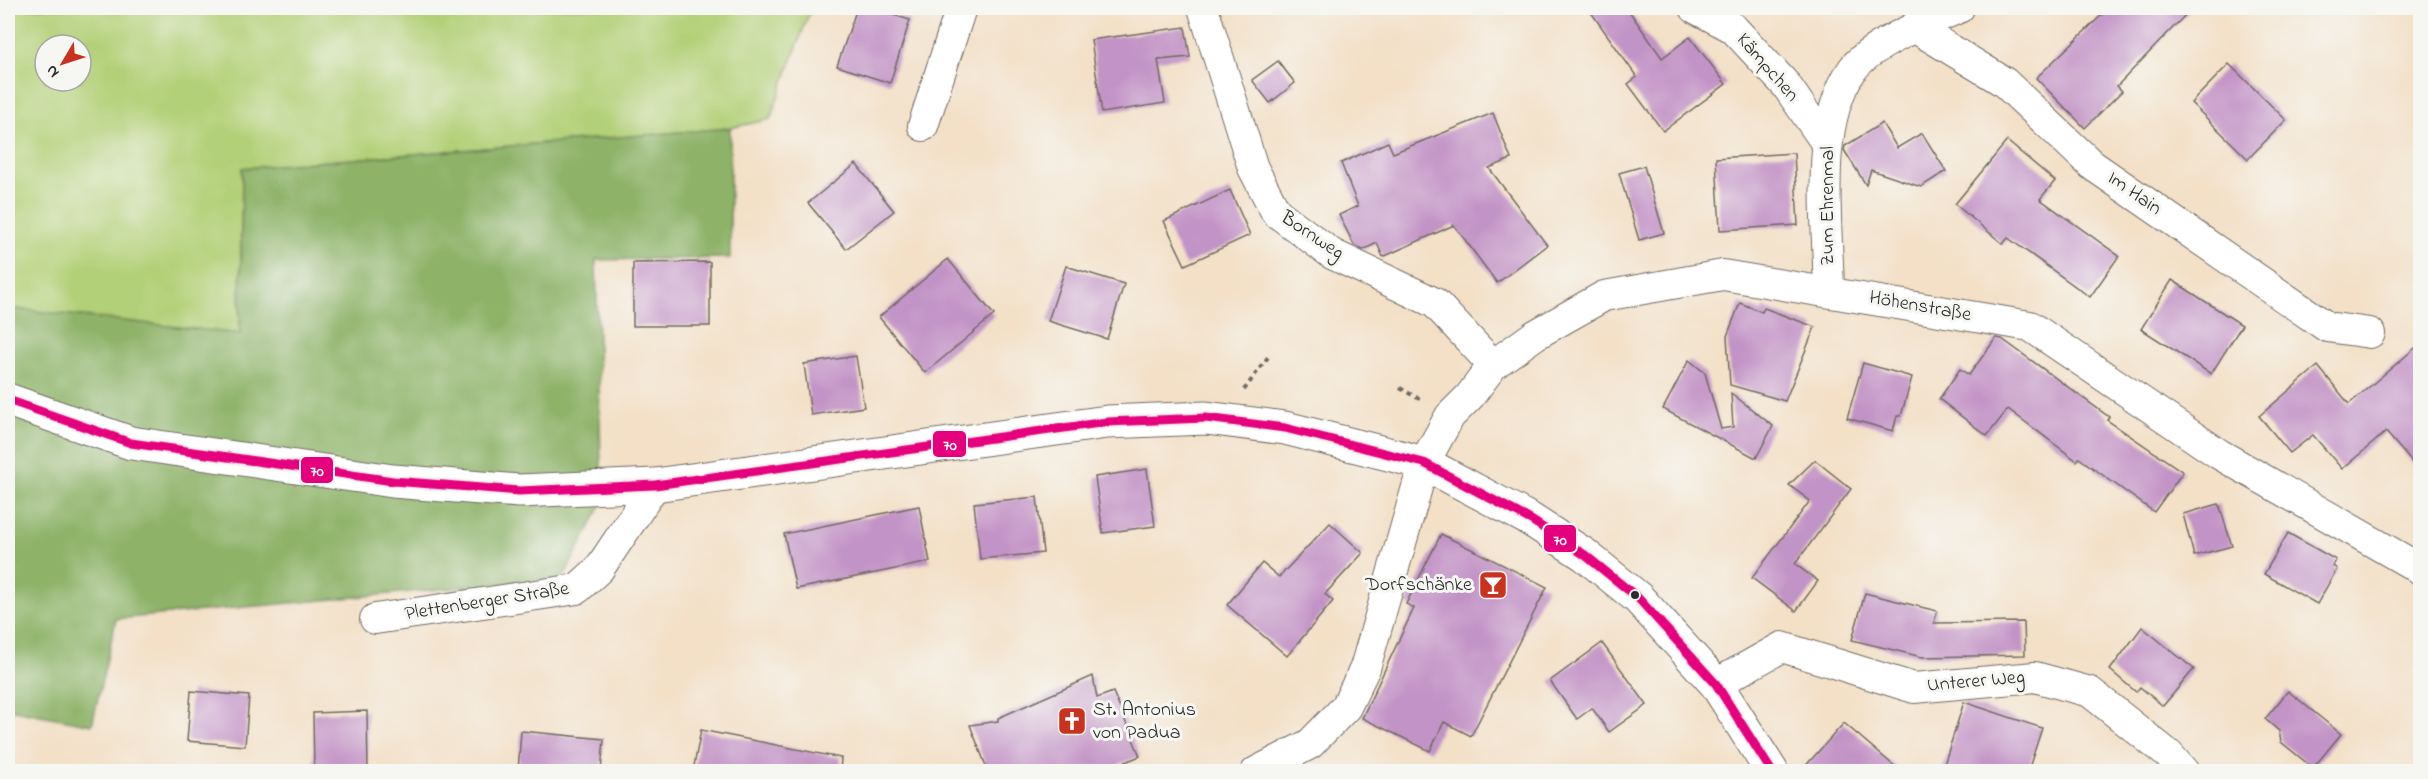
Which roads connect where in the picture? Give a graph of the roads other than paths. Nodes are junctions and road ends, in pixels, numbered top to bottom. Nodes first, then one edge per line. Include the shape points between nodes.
1 (961, 8) edge
2 (1203, 8) edge
3 (1695, 8) edge
4 (1959, 8) edge
5 (1914, 27) junction
6 (923, 126) dead end
7 (1826, 143) junction
8 (1829, 291) junction
9 (2370, 333) dead end
10 (1493, 365) junction
11 (8, 400) edge
12 (1424, 463) junction
13 (655, 485) junction
14 (2421, 569) edge
15 (375, 619) dead end
16 (1716, 684) junction
17 (1265, 770) edge
18 (1772, 771) edge
19 (2184, 771) edge

1 - 6 street
2 - 10 street, Bornweg via 1253,168 1276,212 1332,254 1435,303
3 - 7 street, Kämpchen via 1733,28 1786,85
4 - 5 street, Zum Ehrenmal
5 - 7 street, Zum Ehrenmal via 1852,69 1838,98
5 - 9 street, Im Hain via 2004,82 2092,165 2327,327
7 - 8 street, Zum Ehrenmal
8 - 10 street, Höhenstraße via 1723,275 1604,296 1535,335
8 - 14 street, Höhenstraße via 2030,326 2219,454
10 - 12 street, Höhenstraße via 1450,416
11 - 13 main road via 131,443 393,481 519,491
12 - 13 main road via 1285,428 1206,418 1107,422
12 - 16 main road via 1532,520 1585,555 1638,598
12 - 17 street, Höhenstraße via 1365,668 1346,707 1310,744
13 - 15 street, Plettenberger Straße via 598,569 577,589
16 - 18 main road
16 - 19 street, Unterer Weg via 1782,647 1914,688 2036,677 2090,692

